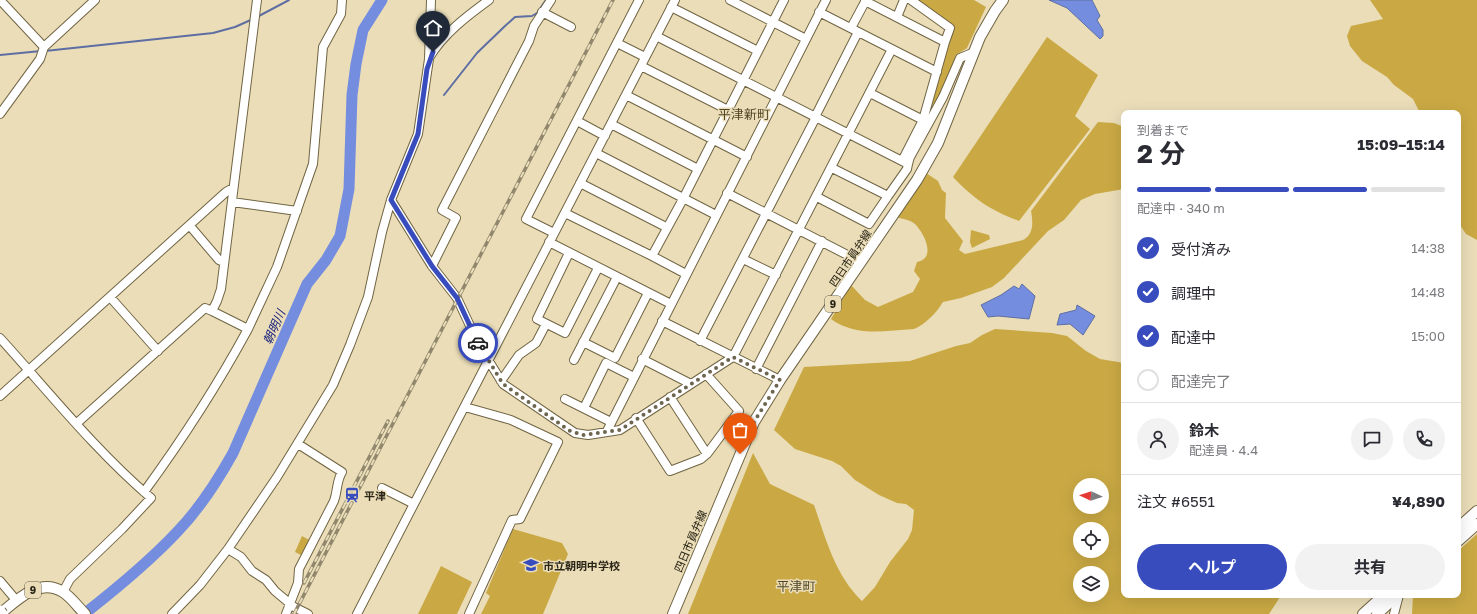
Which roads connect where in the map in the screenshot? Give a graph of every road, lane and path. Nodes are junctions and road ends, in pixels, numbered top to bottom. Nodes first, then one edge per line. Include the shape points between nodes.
1 (0, 0) edge
2 (95, 0) edge
3 (257, 0) edge
4 (342, 0) edge
5 (431, 0) edge
6 (489, 0) edge
7 (550, 0) edge
8 (640, 0) edge
9 (730, 0) edge
10 (784, 0) edge
11 (826, 0) edge
12 (865, 0) edge
13 (904, 0) edge
14 (911, 0) edge
15 (1003, 0) edge
16 (673, 3) edge
17 (542, 12) junction
18 (819, 12) junction
19 (897, 17) junction
20 (773, 21) junction
21 (571, 27) dead end
22 (854, 30) junction
23 (656, 36) junction
24 (806, 39) junction
25 (945, 42) junction
26 (617, 43) junction
27 (892, 49) junction
28 (43, 50) junction
29 (758, 51) junction
30 (972, 53) junction
31 (645, 57) junction
32 (429, 59) junction
33 (641, 66) junction
34 (937, 72) junction
35 (743, 80) junction
36 (870, 93) junction
37 (626, 95) junction
38 (776, 97) junction
39 (728, 110) junction
40 (0, 114) edge
41 (815, 117) junction
42 (923, 120) junction
43 (577, 121) junction
44 (611, 124) junction
45 (849, 134) junction
46 (605, 136) junction
47 (713, 140) junction
48 (596, 152) junction
49 (747, 156) junction
50 (905, 163) junction
51 (832, 168) junction
52 (698, 169) junction
53 (580, 183) junction
54 (233, 188) junction
55 (727, 193) junction
56 (888, 196) junction
57 (683, 198) junction
58 (817, 198) junction
59 (391, 200) junction
60 (232, 202) junction
61 (297, 211) junction
62 (565, 212) junction
63 (767, 213) junction
64 (716, 215) junction
65 (190, 226) junction
66 (666, 227) junction
67 (800, 230) junction
68 (554, 233) junction
69 (822, 241) junction
70 (549, 242) junction
71 (569, 253) junction
72 (652, 256) junction
73 (743, 258) junction
74 (224, 262) junction
75 (861, 262) junction
76 (432, 266) junction
77 (598, 268) junction
78 (686, 274) junction
79 (776, 275) junction
80 (617, 277) junction
81 (648, 293) junction
82 (110, 297) junction
83 (671, 304) junction
84 (212, 311) junction
85 (662, 321) junction
86 (546, 324) junction
87 (248, 329) junction
88 (0, 338) edge
89 (700, 341) junction
90 (583, 342) junction
91 (158, 351) junction
92 (733, 357) junction
93 (642, 359) junction
94 (488, 360) junction
95 (574, 360) dead end
96 (756, 369) junction
97 (29, 370) junction
98 (706, 374) junction
99 (634, 377) junction
100 (780, 380) junction
101 (501, 382) junction
102 (690, 384) junction
103 (0, 396) edge
104 (670, 397) junction
105 (565, 398) dead end
106 (465, 407) junction
107 (584, 408) junction
108 (636, 418) junction
109 (611, 422) junction
110 (77, 423) junction
111 (607, 431) junction
112 (298, 444) junction
113 (707, 454) junction
114 (382, 488) dead end
115 (144, 492) junction
116 (414, 504) junction
117 (1477, 511) edge
118 (1477, 524) edge
119 (1461, 525) edge
120 (1461, 538) edge
121 (228, 549) junction
122 (0, 581) edge
123 (63, 592) junction
124 (1381, 598) edge
125 (1396, 598) edge
126 (1398, 598) edge
127 (16, 600) junction
128 (291, 604) junction
129 (1, 613) edge
130 (85, 614) edge
131 (172, 614) edge
132 (286, 614) edge
133 (308, 614) edge
134 (357, 614) edge
135 (469, 614) edge
136 (673, 614) edge
137 (1363, 614) edge
138 (1377, 614) edge
139 (1394, 614) edge

1 - 28 street
2 - 28 street
3 - 54 street
4 - 61 street via 341,14 323,47 313,164
5 - 32 street
6 - 32 street via 447,35
7 - 17 street
8 - 26 street
9 - 20 street
10 - 20 street
11 - 18 street
12 - 19 street
12 - 22 street
13 - 19 street
14 - 25 street via 950,28
15 - 30 main road, 四日市員弁線 / 9 via 985,26
16 - 23 street
16 - 29 street
17 - 21 street
17 - 76 street via 442,210 456,218
18 - 22 street
18 - 24 street
19 - 25 street
20 - 24 street
20 - 29 street
22 - 27 street
22 - 41 street
23 - 31 street
23 - 35 street
24 - 38 street
25 - 34 street
26 - 31 street
26 - 43 street
27 - 34 street
27 - 36 street
28 - 40 street
29 - 35 street
30 - 50 street via 960,58 943,97
30 - 75 main road, 四日市員弁線 / 9 via 938,143 917,180
31 - 33 street
32 - 59 street via 418,134
33 - 37 street
33 - 39 street
34 - 42 street
35 - 38 street
35 - 39 street
36 - 42 street
36 - 45 street
37 - 44 street
37 - 47 street
38 - 41 street
38 - 49 street
39 - 47 street
41 - 45 street
41 - 63 street
42 - 50 street
43 - 46 street
43 - 68 street via 526,219
44 - 46 street
44 - 52 street
45 - 50 street
45 - 51 street
46 - 48 street
47 - 49 street
47 - 52 street
48 - 53 street
48 - 57 street
49 - 55 street
50 - 56 street via 907,169
51 - 56 street
51 - 58 street
52 - 57 street
53 - 62 street
53 - 66 street
54 - 60 street
54 - 65 street
55 - 63 street
55 - 64 street
56 - 58 street via 869,224
57 - 64 street
57 - 66 street
58 - 67 street
59 - 76 street
59 - 112 street via 360,321 333,385
60 - 61 street
60 - 74 street
61 - 87 street via 277,266
62 - 68 street
62 - 72 street
63 - 67 street
63 - 73 street
64 - 78 street
65 - 74 street
65 - 82 street
66 - 72 street
67 - 69 street
67 - 79 street
68 - 70 street
69 - 75 street
69 - 96 street
70 - 71 street
70 - 94 street
71 - 77 street
71 - 86 street via 537,319
72 - 78 street
73 - 79 street
73 - 89 street
74 - 84 street via 221,289
75 - 100 main road, 四日市員弁線 / 9
76 - 94 street via 457,298
77 - 80 street
77 - 86 street via 565,333
78 - 83 street
79 - 92 street
80 - 81 street
80 - 90 street
81 - 83 street
81 - 90 street via 616,358
82 - 91 street
82 - 97 street
83 - 85 street
84 - 87 street
84 - 91 street via 205,308
85 - 89 street
85 - 93 street
86 - 101 street via 536,343 519,355
87 - 115 street via 227,368 178,446
88 - 97 street
89 - 92 street
90 - 95 street
91 - 110 street
92 - 96 street
92 - 98 street
93 - 99 street
93 - 102 street
94 - 101 street
94 - 106 street
96 - 100 street
97 - 103 street
97 - 110 street
98 - 102 street
98 - 113 street via 739,411
99 - 107 street via 606,363
99 - 109 street
100 - 136 main road, 四日市員弁線 / 9 via 754,422
101 - 111 street via 575,433 588,435
102 - 104 street
104 - 108 street
104 - 113 street
105 - 107 street
106 - 116 street
106 - 135 street via 510,420 558,442 520,519 512,520
107 - 109 street
108 - 111 street via 620,430
108 - 113 street via 670,471 701,459
109 - 111 street
110 - 115 street via 122,473
112 - 121 street
112 - 128 street via 342,472 336,482 337,492 334,500 299,569 298,583
114 - 116 street
115 - 123 street via 151,498 70,579
116 - 134 street
117 - 119 main road
118 - 120 main road
121 - 128 street via 241,557 252,571 266,580
121 - 131 street
122 - 127 street
123 - 127 main road, 9 via 40,588
123 - 130 main road
124 - 137 main road
125 - 138 main road
126 - 139 street
127 - 129 main road, 9
128 - 132 street
128 - 133 street

